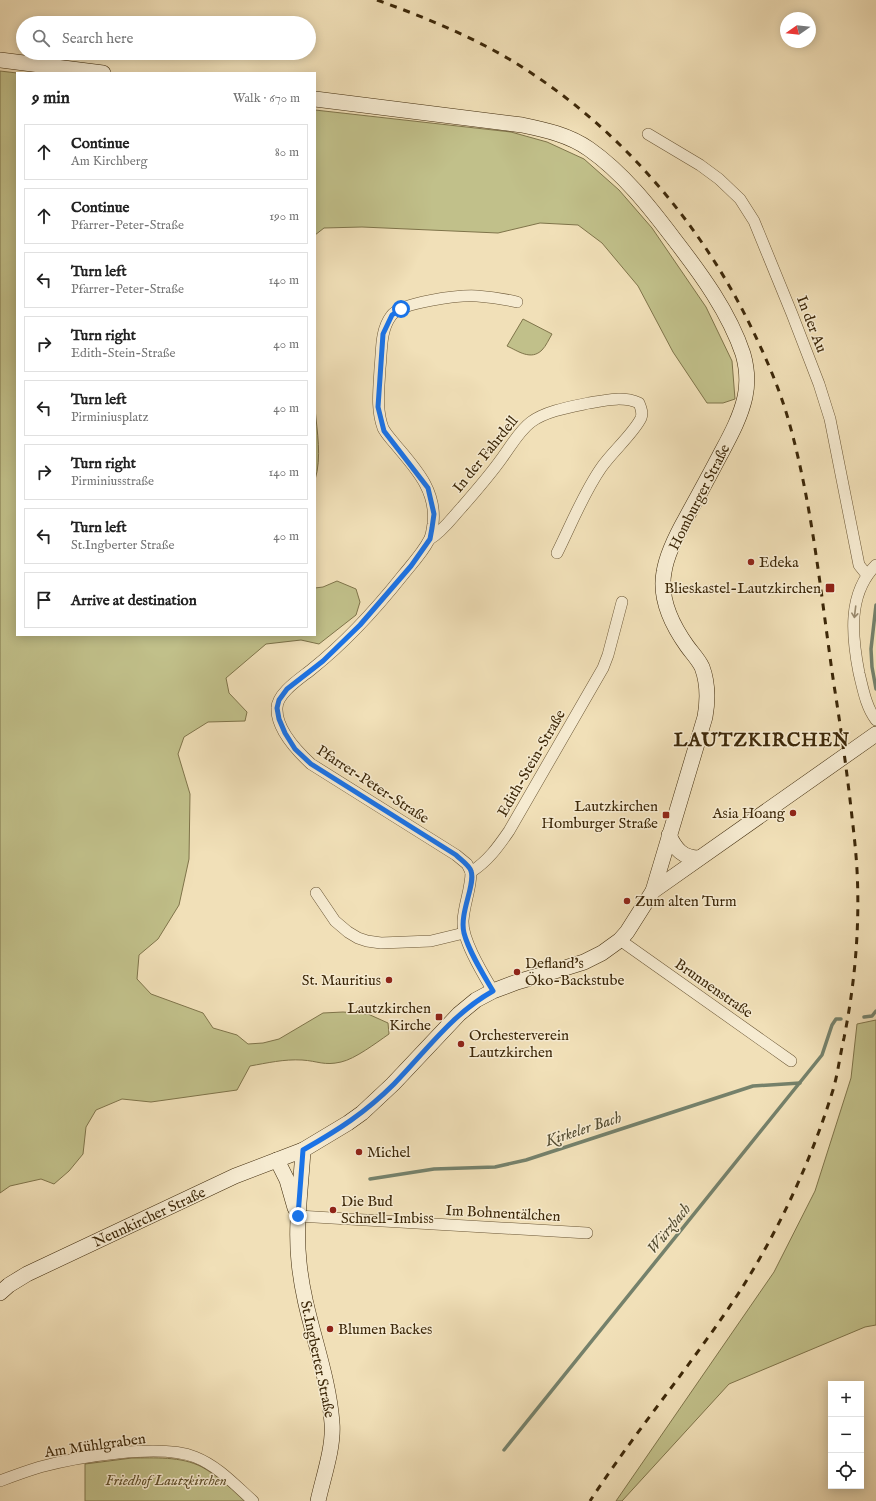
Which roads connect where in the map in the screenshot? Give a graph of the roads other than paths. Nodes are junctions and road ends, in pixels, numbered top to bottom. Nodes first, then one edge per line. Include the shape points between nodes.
1 (0, 60) edge
2 (95, 72) edge
3 (316, 99) edge
4 (648, 134) dead end
5 (517, 302) dead end
6 (430, 539) junction
7 (556, 553) dead end
8 (876, 565) edge
9 (867, 575) junction
10 (622, 602) dead end
11 (876, 720) edge
12 (876, 734) edge
13 (669, 835) junction
14 (699, 858) junction
15 (471, 872) junction
16 (653, 891) junction
17 (316, 893) dead end
18 (464, 932) junction
19 (620, 940) junction
20 (493, 991) junction
21 (790, 1061) dead end
22 (303, 1150) junction
23 (277, 1160) junction
24 (298, 1216) junction
25 (587, 1233) dead end
26 (0, 1293) edge
27 (0, 1481) edge
28 (253, 1501) edge
29 (318, 1501) edge

1 - 2 main road
3 - 13 main road, Homburger Straße via 544,129 565,136 589,149 625,180 654,212 697,269 722,310 739,345 746,370 745,397 737,421 679,532 664,571 663,585 670,620 702,668 708,700
4 - 9 street, In der Au via 719,179 740,199 754,221 819,384 830,419 859,565
5 - 6 street, Pfarrer-Peter-Straße via 462,296 414,305 392,315 383,334 378,407 384,431 428,488 434,514
6 - 7 street, In der Fahrdell via 440,533 476,492 524,427 532,421 560,410 604,400 632,400 639,403 642,417 600,469
6 - 15 street, Pfarrer-Peter-Straße via 401,578 365,619 323,661 287,689 277,708 285,733 295,749 311,764 456,855 467,864
8 - 9 street
9 -> 11 street via 859,590 855,609 854,643 862,686
10 - 15 street, Edith-Stein-Straße via 603,668 509,831 490,857
12 - 14 main road
13 - 14 main road via 678,851 691,858
13 - 16 main road, Homburger Straße
14 - 16 main road
15 - 18 street via 464,911
16 - 19 main road, Neunkircher Straße
17 - 18 street via 335,921 348,932 367,941 424,942
18 - 20 street
19 - 20 main road, Neunkircher Straße via 584,962
19 - 21 street, Brunnenstraße
20 - 22 main road, Neunkircher Straße via 476,1000 459,1014 362,1113
22 - 23 main road, Neunkircher Straße
22 - 24 main road, St.Ingberter Straße
23 - 24 main road, St.Ingberter Straße via 287,1180
23 - 26 main road, Neunkircher Straße via 235,1176 27,1274
24 - 25 street, Im Bohnentälchen
24 - 29 main road, St.Ingberter Straße via 302,1284 325,1381 332,1424 329,1454
27 - 28 street, Am Mühlgraben via 40,1467 73,1460 146,1452 178,1453 195,1457 214,1467

